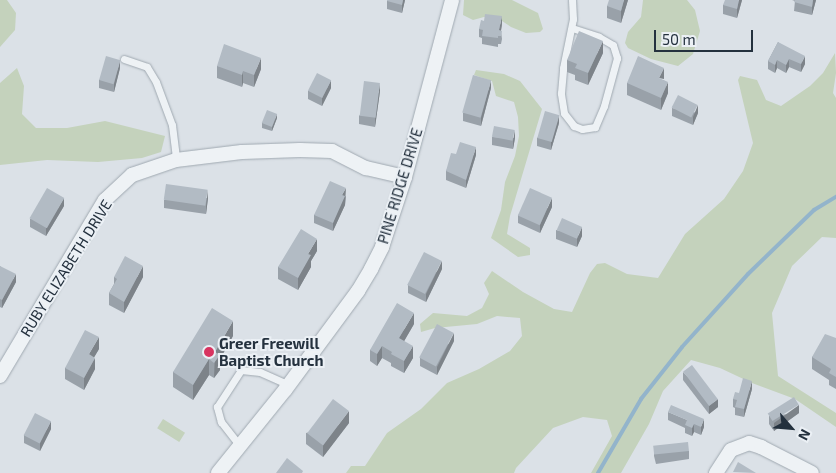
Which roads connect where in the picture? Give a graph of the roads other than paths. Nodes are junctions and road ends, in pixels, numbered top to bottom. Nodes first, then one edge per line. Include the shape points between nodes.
1 (449, 0) edge
2 (572, 0) edge
3 (572, 28) junction
4 (124, 59) dead end
5 (176, 160) junction
6 (406, 177) junction
7 (0, 376) edge
8 (289, 385) junction
9 (240, 446) junction
10 (218, 473) edge
11 (716, 473) edge
12 (812, 473) edge

1 - 6 street, PINE RIDGE DRIVE
2 - 3 lane
3 - 3 lane via 561,93 564,113 574,126 582,129 595,127 618,58 613,45
4 - 5 lane via 146,67 156,82 172,125
5 - 6 street, RUBY ELIZABETH DRIVE via 242,152 332,151 366,168
5 - 7 street, RUBY ELIZABETH DRIVE via 132,175 105,200
6 - 8 street, PINE RIDGE DRIVE via 371,270
8 - 9 street, PINE RIDGE DRIVE
8 - 9 lane via 260,372 241,370 218,407 221,422
9 - 10 street, PINE RIDGE DRIVE
11 - 12 street via 731,450 749,443

